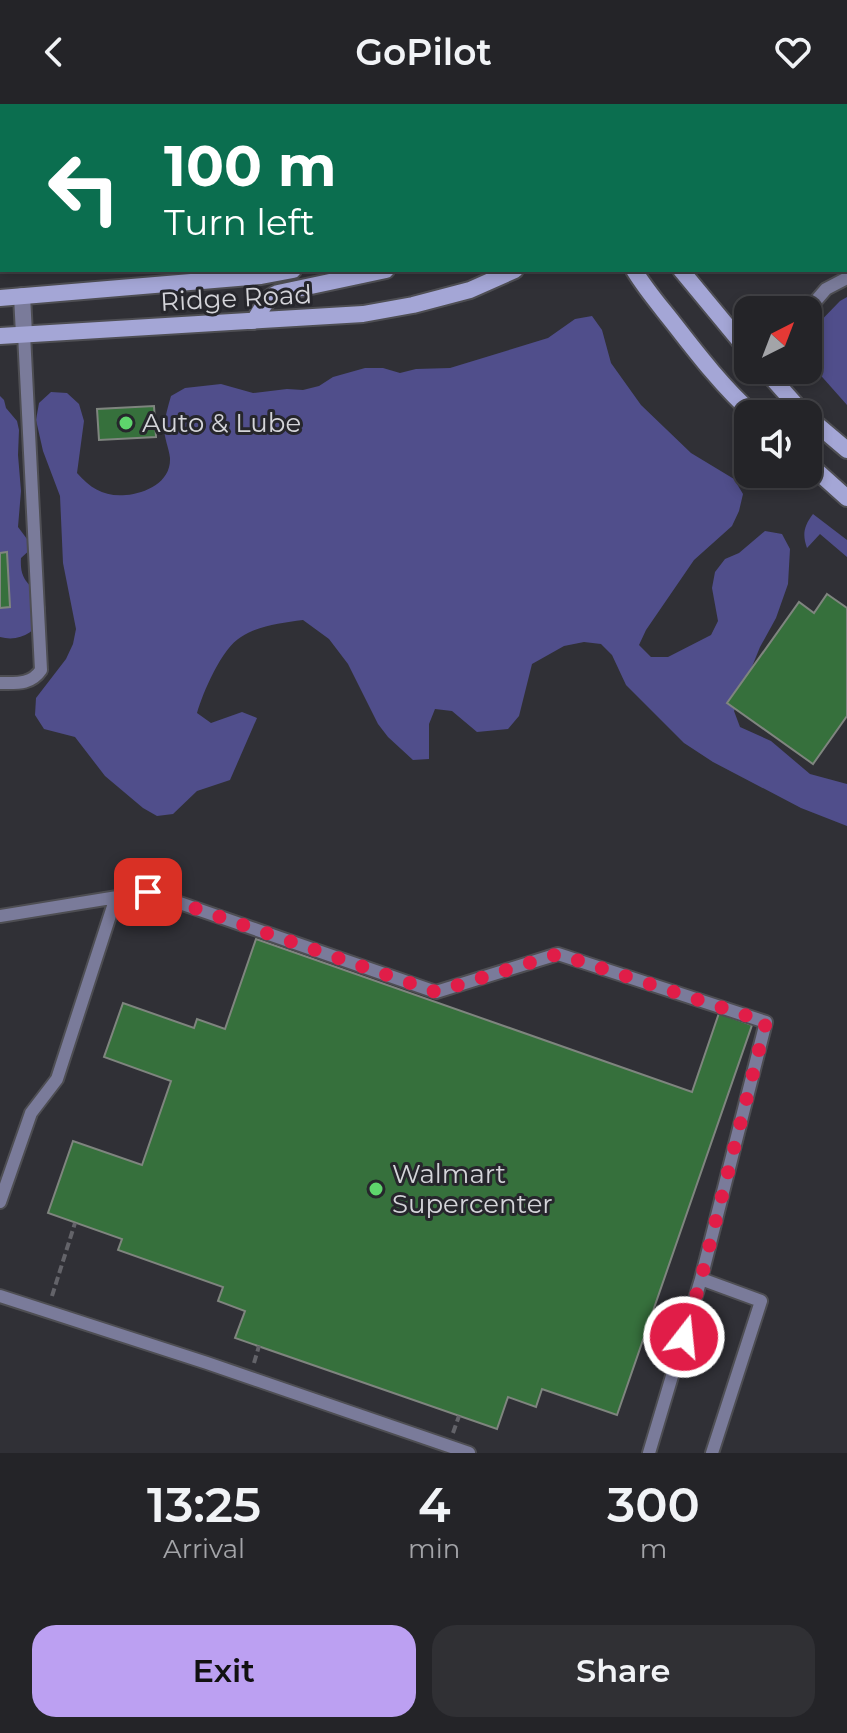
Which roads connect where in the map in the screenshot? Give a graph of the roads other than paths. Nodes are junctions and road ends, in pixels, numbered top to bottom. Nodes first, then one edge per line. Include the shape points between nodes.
1 (377, 272) edge
2 (510, 272) edge
3 (635, 272) edge
4 (683, 272) edge
5 (261, 273) edge
6 (847, 278) edge
7 (22, 296) junction
8 (820, 296) edge
9 (0, 298) edge
10 (254, 321) junction
11 (24, 334) junction
12 (734, 334) edge
13 (0, 336) edge
14 (777, 384) edge
15 (737, 400) edge
16 (792, 400) edge
17 (822, 429) edge
18 (847, 450) edge
19 (822, 476) edge
20 (847, 498) edge
21 (0, 683) edge
22 (116, 897) junction
23 (0, 916) edge
24 (0, 1202) edge
25 (701, 1279) junction
26 (0, 1296) edge
27 (469, 1453) edge
28 (649, 1453) edge
29 (712, 1453) edge

1 - 10 main road via 278,293
2 - 10 main road, Ridge Road via 470,290 388,310
3 - 15 main road
4 - 12 main road
5 - 7 main road, Ridge Road
6 - 8 lane
7 - 9 main road, Ridge Road
7 - 11 street
10 - 11 main road, Ridge Road
11 - 13 main road, Ridge Road
11 - 21 lane via 41,670 25,682
14 - 16 main road
17 - 18 main road
19 - 20 main road
22 - 23 lane
22 - 24 lane via 57,1079 31,1113
22 - 25 lane via 148,892 436,992 558,954 766,1022
25 - 28 lane
25 - 29 lane via 761,1301
26 - 27 lane

